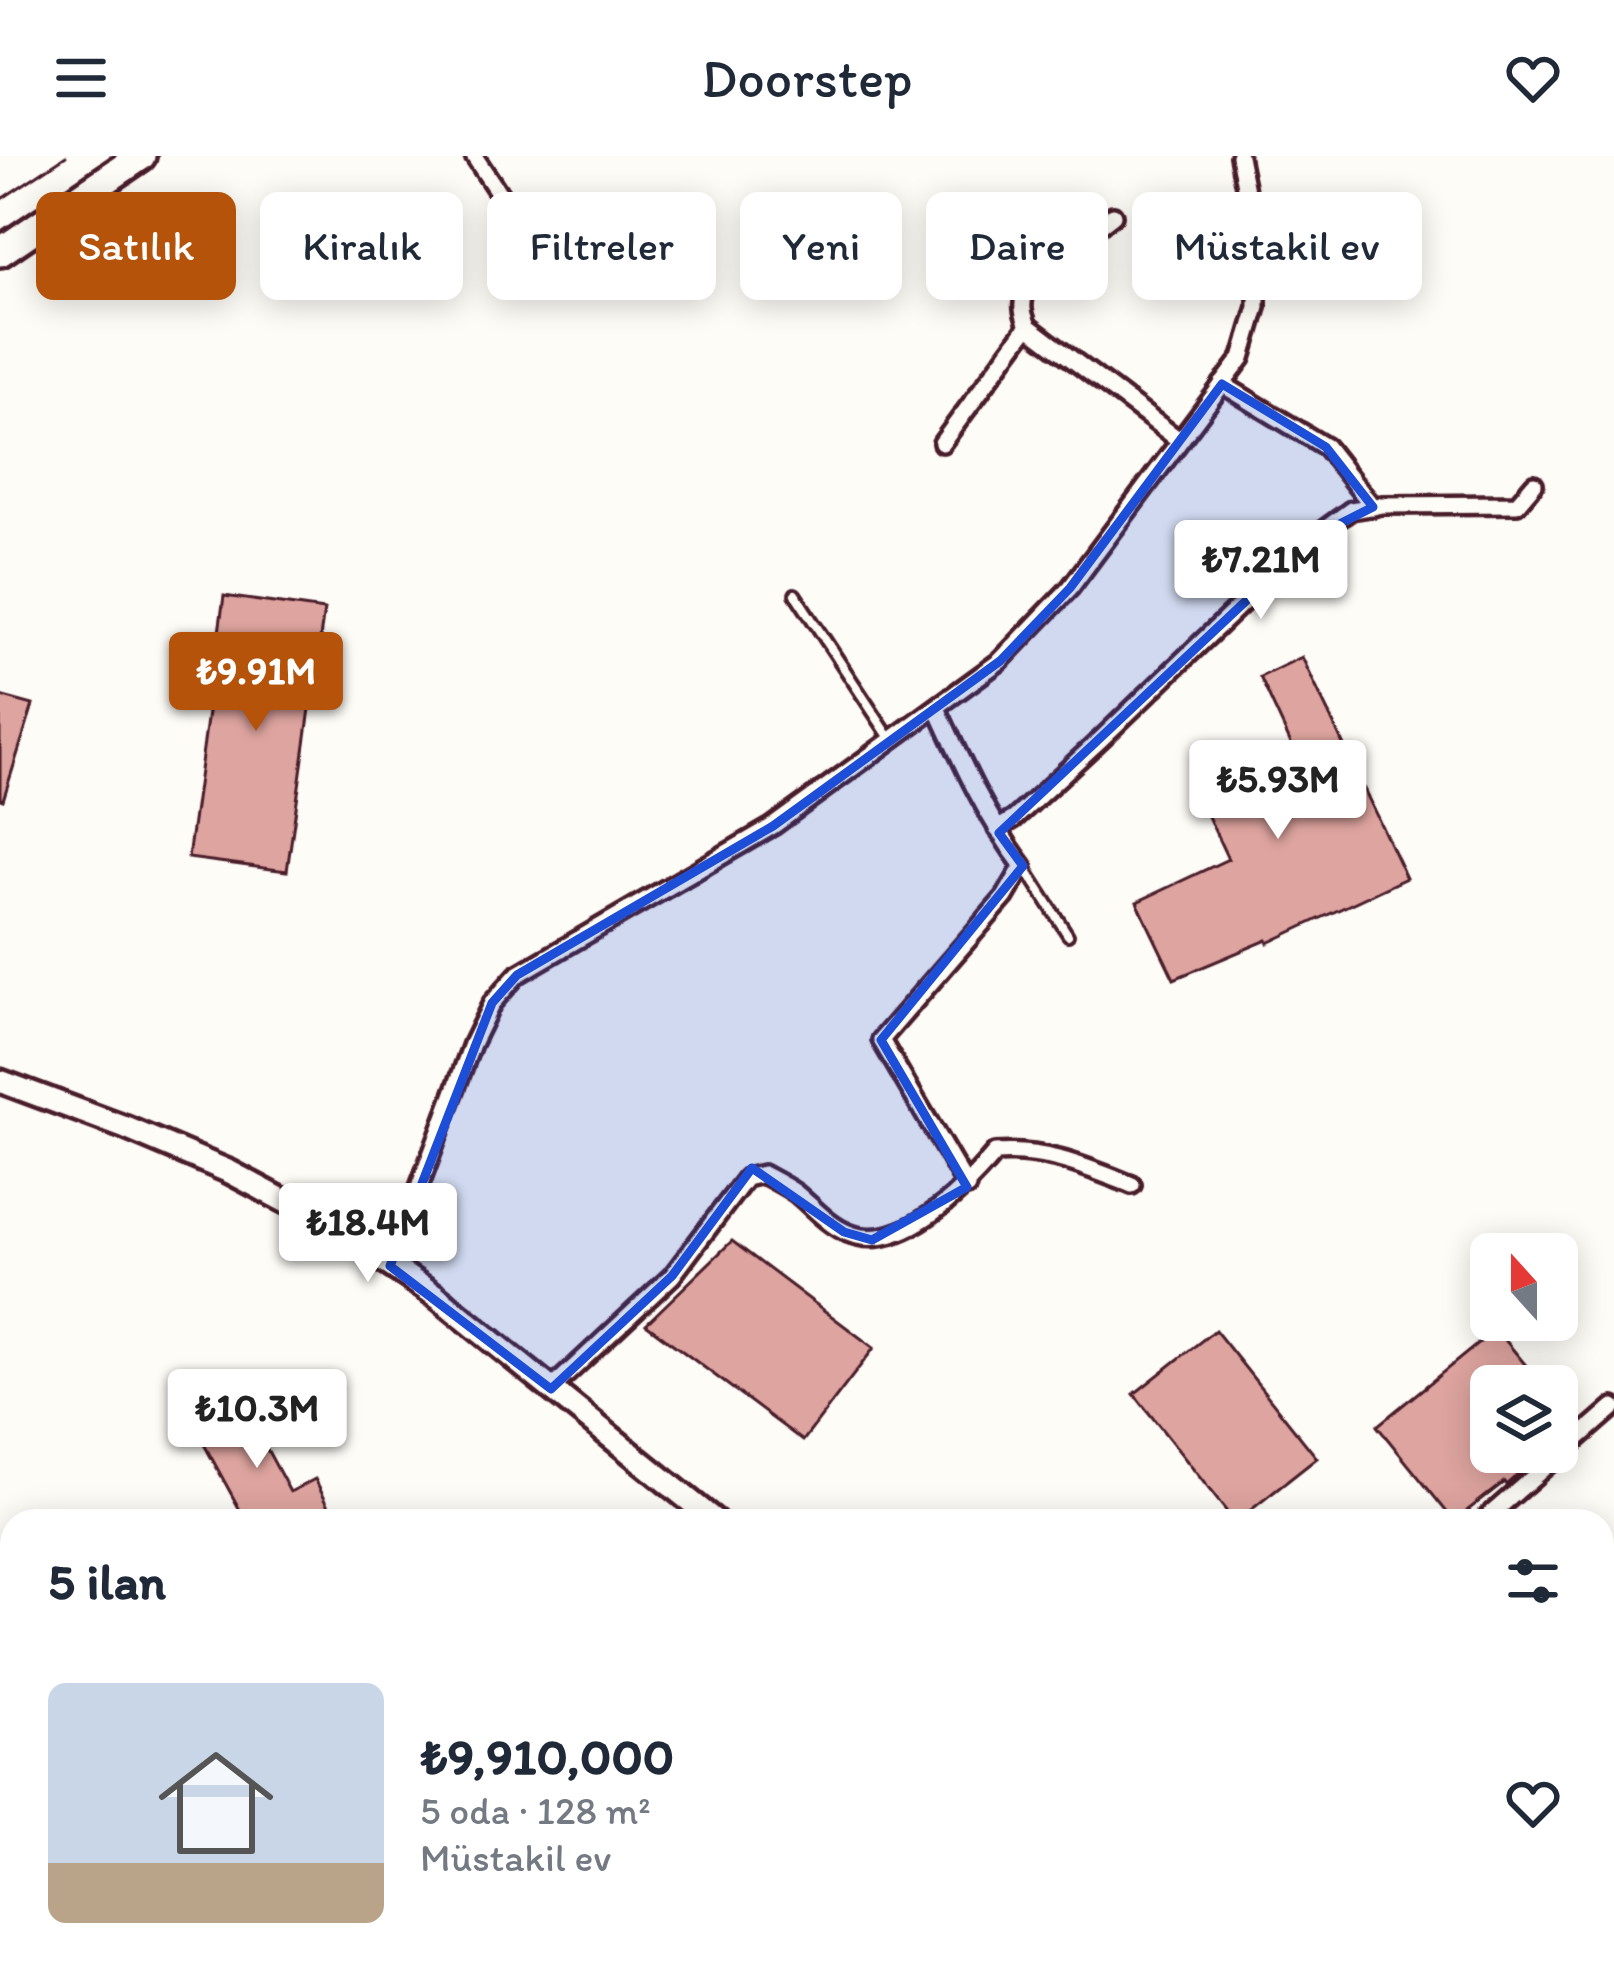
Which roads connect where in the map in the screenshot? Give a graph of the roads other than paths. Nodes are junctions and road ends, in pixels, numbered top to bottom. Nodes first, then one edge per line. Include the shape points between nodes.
1 (141, 156) edge
2 (474, 156) edge
3 (1240, 156) edge
4 (498, 192) edge
5 (1113, 215) dead end
6 (0, 252) edge
7 (1028, 326) junction
8 (1222, 384) junction
9 (1179, 440) junction
10 (942, 443) dead end
11 (1534, 484) dead end
12 (1373, 507) junction
13 (795, 594) dead end
14 (937, 708) junction
15 (891, 740) junction
16 (997, 829) junction
17 (1023, 866) junction
18 (1068, 935) dead end
19 (0, 1081) edge
20 (1132, 1185) dead end
21 (967, 1187) junction
22 (390, 1266) junction
23 (551, 1389) junction
24 (1614, 1407) edge
25 (700, 1509) edge
26 (1498, 1509) edge

1 - 6 highway
2 - 4 street
3 - 8 street via 1257,246 1257,307 1242,358
5 - 7 street via 1027,291
7 - 9 street
7 - 10 street
8 - 9 street
8 - 12 street via 1326,446
9 - 14 street via 1070,588 1000,661
11 - 12 street via 1517,504
12 - 16 street via 1351,510 1314,537
13 - 15 lane
14 - 15 street
14 - 16 street
15 - 22 street via 773,826 517,976 472,1044
16 - 17 street
17 - 18 lane
17 - 21 street via 881,1040
19 - 22 street via 230,1172
20 - 21 street via 1021,1151 994,1153
21 - 23 street via 908,1228 872,1240 844,1232 764,1174 746,1178 672,1276
22 - 23 street
23 - 25 street
24 - 26 street

